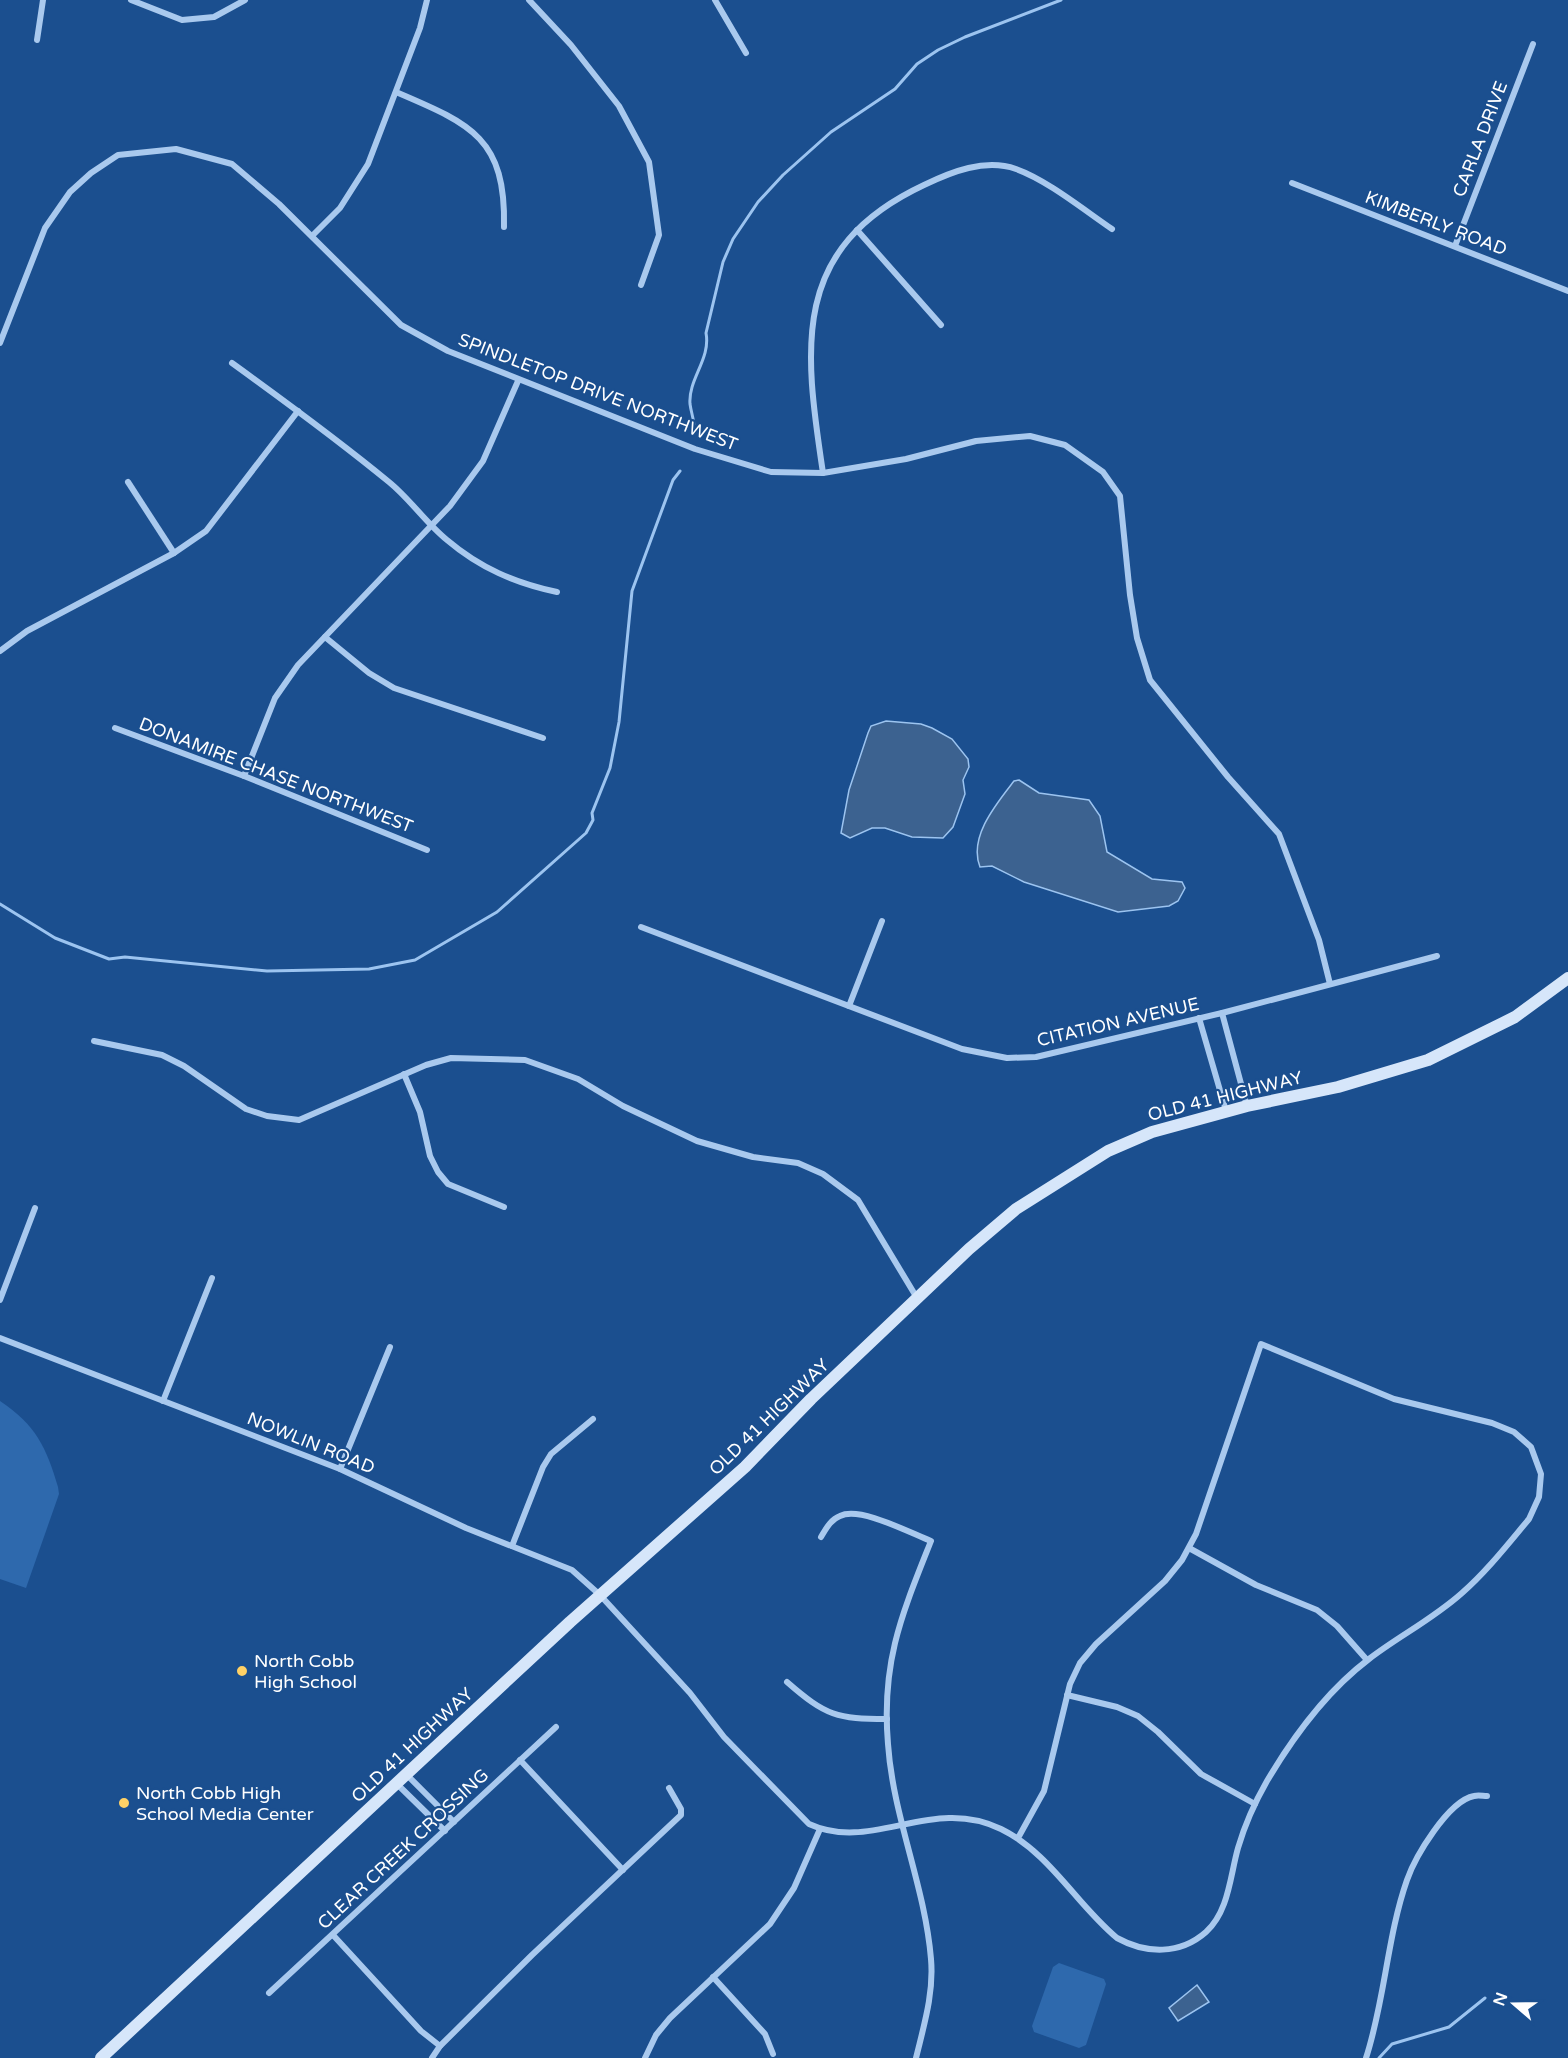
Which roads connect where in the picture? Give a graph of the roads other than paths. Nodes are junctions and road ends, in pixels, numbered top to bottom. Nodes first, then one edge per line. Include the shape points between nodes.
1 (43, 0) edge
2 (130, 0) edge
3 (245, 0) edge
4 (427, 0) edge
5 (529, 0) edge
6 (715, 0) edge
7 (37, 40) dead end
8 (1533, 44) dead end
9 (746, 53) dead end
10 (396, 92) junction
11 (1292, 183) dead end
12 (504, 227) dead end
13 (1112, 229) dead end
14 (857, 230) junction
15 (312, 236) junction
16 (1455, 246) junction
17 (641, 285) dead end
18 (1568, 291) edge
19 (941, 325) dead end
20 (0, 343) edge
21 (232, 363) dead end
22 (518, 381) junction
23 (298, 411) junction
24 (823, 473) junction
25 (128, 482) dead end
26 (431, 523) junction
27 (174, 553) junction
28 (557, 592) dead end
29 (325, 637) junction
30 (0, 651) edge
31 (115, 728) dead end
32 (543, 738) dead end
33 (244, 776) junction
34 (427, 850) dead end
35 (882, 921) dead end
36 (641, 927) dead end
37 (1437, 956) dead end
38 (1568, 978) edge
39 (1330, 984) junction
40 (849, 1006) junction
41 (1222, 1013) junction
42 (1199, 1018) junction
43 (94, 1041) dead end
44 (404, 1074) junction
45 (1247, 1106) junction
46 (1226, 1111) junction
47 (504, 1207) dead end
48 (35, 1208) dead end
49 (212, 1278) dead end
50 (918, 1298) junction
51 (0, 1300) edge
52 (0, 1338) edge
53 (390, 1347) dead end
54 (163, 1401) junction
55 (593, 1419) dead end
56 (340, 1469) junction
57 (822, 1537) dead end
58 (512, 1546) junction
59 (1189, 1548) junction
60 (600, 1595) junction
61 (1367, 1660) junction
62 (787, 1682) dead end
63 (1067, 1695) junction
64 (887, 1719) junction
65 (556, 1727) dead end
66 (520, 1760) junction
67 (407, 1775) junction
68 (397, 1784) junction
69 (669, 1788) dead end
70 (1487, 1796) dead end
71 (1255, 1804) junction
72 (454, 1822) junction
73 (902, 1824) junction
74 (820, 1829) junction
75 (445, 1831) junction
76 (1018, 1838) junction
77 (623, 1870) junction
78 (333, 1935) junction
79 (713, 1977) junction
80 (269, 1994) dead end
81 (440, 2046) junction
82 (773, 2054) dead end
83 (100, 2058) edge
84 (432, 2058) edge
85 (645, 2058) edge
86 (916, 2058) edge
87 (1366, 2058) edge

1 - 7 street
2 - 3 street via 182,20 214,17
4 - 10 street
5 - 17 street via 619,106 649,162 659,235
6 - 9 street
8 - 16 street, CARLA DRIVE
10 - 12 street via 462,124 488,147 501,174
10 - 15 street via 368,164 340,208
11 - 16 street, KIMBERLY ROAD
13 - 14 street via 1015,168 985,165 949,173 900,197
14 - 19 street
14 - 24 street via 830,263 817,299 810,363
15 - 20 street, SPINDLETOP DRIVE NORTHWEST via 232,164 177,148 118,155 91,172 70,192 45,228
15 - 22 street, SPINDLETOP DRIVE NORTHWEST via 400,325
16 - 18 street, KIMBERLY ROAD
21 - 23 street
22 - 24 street, SPINDLETOP DRIVE NORTHWEST via 695,449 771,472
22 - 26 street via 483,461 450,506
23 - 26 street via 392,484
23 - 27 street via 206,531
24 - 39 street, SPINDLETOP DRIVE NORTHWEST via 906,459 976,441 1030,436 1065,446 1102,472 1120,496 1137,638 1150,680 1279,834
25 - 27 street
26 - 28 street via 446,539 491,571 523,585
26 - 29 street
27 - 30 street via 27,632
29 - 32 street via 394,688
29 - 33 street via 298,665 275,698
31 - 33 street, DONAMIRE CHASE NORTHWEST
33 - 34 street, DONAMIRE CHASE NORTHWEST
35 - 40 street
36 - 40 street, CITATION AVENUE
37 - 39 street, CITATION AVENUE
38 - 45 main road, OLD 41 HIGHWAY via 1515,1017 1428,1060 1338,1086
39 - 41 street, CITATION AVENUE
40 - 42 street, CITATION AVENUE via 962,1048 1006,1058 1036,1057
41 - 42 street, CITATION AVENUE
41 - 45 street
42 - 46 street
43 - 44 street via 162,1055 246,1109 299,1120
44 - 47 street via 438,1172 448,1184
44 - 50 street via 451,1058 525,1060 578,1079 623,1106 697,1141 798,1163 824,1174 858,1200
45 - 46 main road, OLD 41 HIGHWAY
46 - 50 main road, OLD 41 HIGHWAY via 1152,1132 1108,1151 1016,1209
48 - 51 street
49 - 54 street
50 - 60 main road, OLD 41 HIGHWAY via 745,1467
52 - 54 street, NOWLIN ROAD
53 - 56 street
54 - 56 street, NOWLIN ROAD
55 - 58 street via 547,1460
56 - 58 street, NOWLIN ROAD
57 - 64 street via 830,1522 850,1514 931,1541 895,1634
58 - 60 street, NOWLIN ROAD via 572,1570
59 - 61 street via 1256,1585 1317,1610
59 - 61 street via 1261,1344 1394,1400 1504,1427 1531,1448 1540,1466 1542,1484 1535,1509 1489,1566 1443,1609
59 - 63 street via 1156,1591 1088,1653 1074,1673
60 - 67 main road, OLD 41 HIGHWAY
60 - 74 street, NOWLIN ROAD via 783,1800
61 - 71 street via 1325,1702 1279,1763
62 - 64 street via 828,1713
63 - 71 street via 1138,1716 1201,1774
63 - 76 street via 1044,1791
64 - 73 street via 890,1763
65 - 66 street, CLEAR CREEK CROSSING
66 - 72 street, CLEAR CREEK CROSSING
66 - 77 street
67 - 68 main road, OLD 41 HIGHWAY
67 - 72 street
68 - 75 street
68 - 83 main road, OLD 41 HIGHWAY
69 - 77 street via 681,1815
70 - 87 street via 1473,1796 1454,1809 1434,1830 1414,1861 1402,1895 1380,2010
71 - 76 street via 1215,1921 1197,1938 1167,1950 1144,1949 1117,1938
72 - 75 street, CLEAR CREEK CROSSING
73 - 74 street via 855,1833
73 - 76 street via 931,1818 968,1818
73 - 86 street via 931,1959 931,1995
74 - 79 street via 778,1915
75 - 78 street, CLEAR CREEK CROSSING
77 - 81 street
78 - 80 street, CLEAR CREEK CROSSING
78 - 81 street via 421,2031
79 - 82 street via 765,2034
79 - 85 street via 670,2018
81 - 84 street

